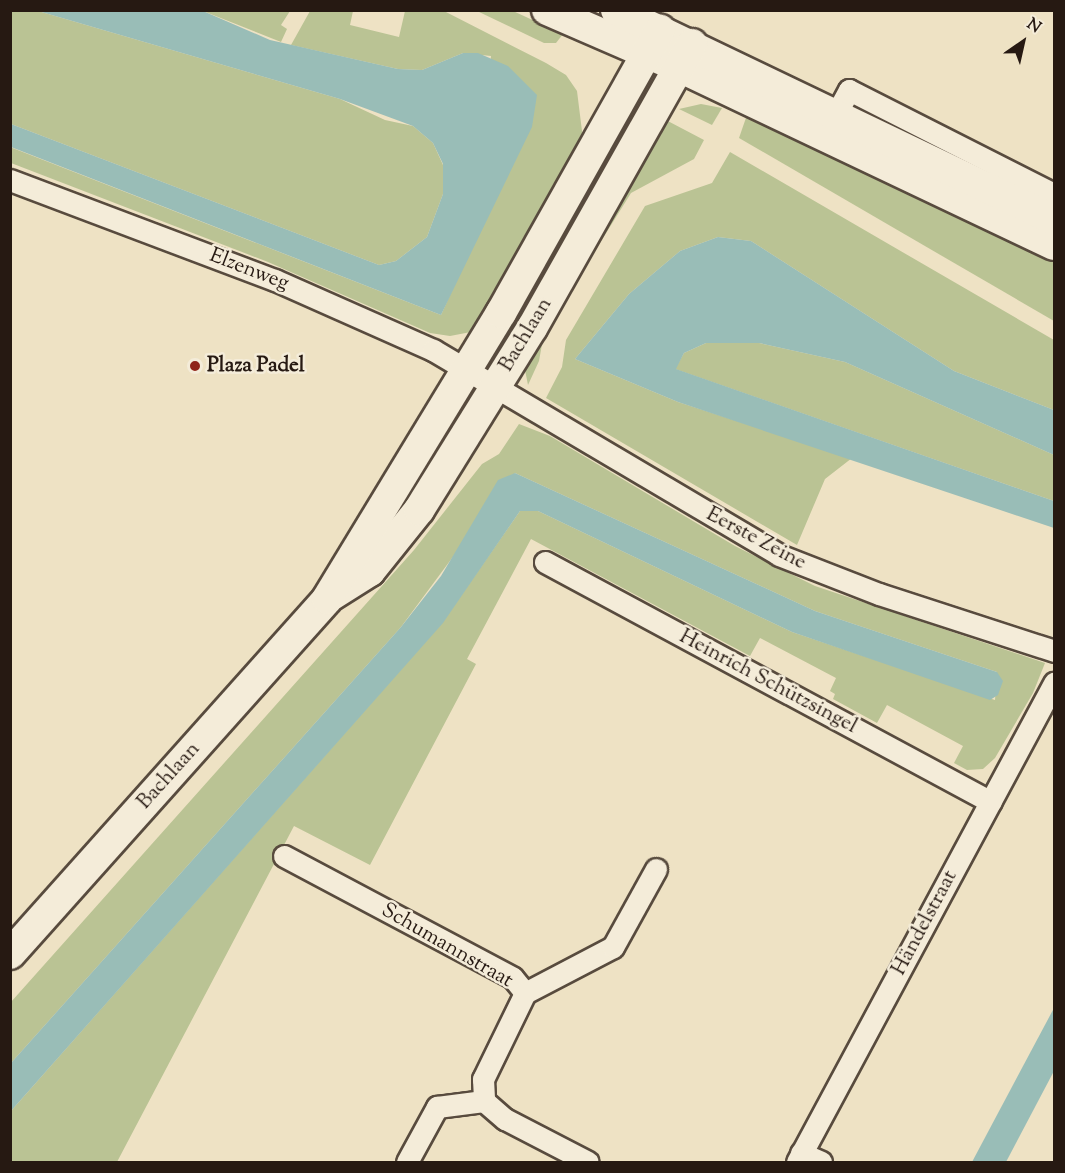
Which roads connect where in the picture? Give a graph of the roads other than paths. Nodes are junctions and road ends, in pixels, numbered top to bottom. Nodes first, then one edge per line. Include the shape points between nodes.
1 (547, 10) edge
2 (624, 13) edge
3 (653, 41) junction
4 (686, 56) junction
5 (831, 124) junction
6 (10, 180) edge
7 (1054, 194) edge
8 (1054, 220) edge
9 (1054, 245) edge
10 (480, 379) junction
11 (545, 562) dead end
12 (1054, 651) edge
13 (1054, 683) edge
14 (991, 802) junction
15 (284, 856) dead end
16 (656, 869) dead end
17 (10, 954) edge
18 (525, 993) junction
19 (484, 1101) junction
20 (799, 1158) edge
21 (407, 1162) edge
22 (588, 1162) edge
23 (821, 1162) edge

1 - 3 main road
2 - 3 main road
3 - 4 main road
3 - 10 main road, Bachlaan
4 - 5 main road
4 - 10 main road, Bachlaan
5 - 7 street via 849,90
5 - 8 main road
5 - 9 main road
6 - 10 street, Elzenweg via 275,280 433,350
10 - 12 street, Eerste Zeine via 779,555 879,594
10 - 17 main road, Bachlaan via 412,518 370,571 327,598
11 - 14 street, Heinrich Schützsingel
13 - 14 street, Händelstraat
14 - 20 street, Händelstraat
15 - 18 street, Schumannstraat via 513,978
16 - 18 street via 613,947
18 - 19 street, Schumannstraat via 483,1079
19 - 21 street via 437,1107
19 - 22 street via 505,1119
20 - 23 street

